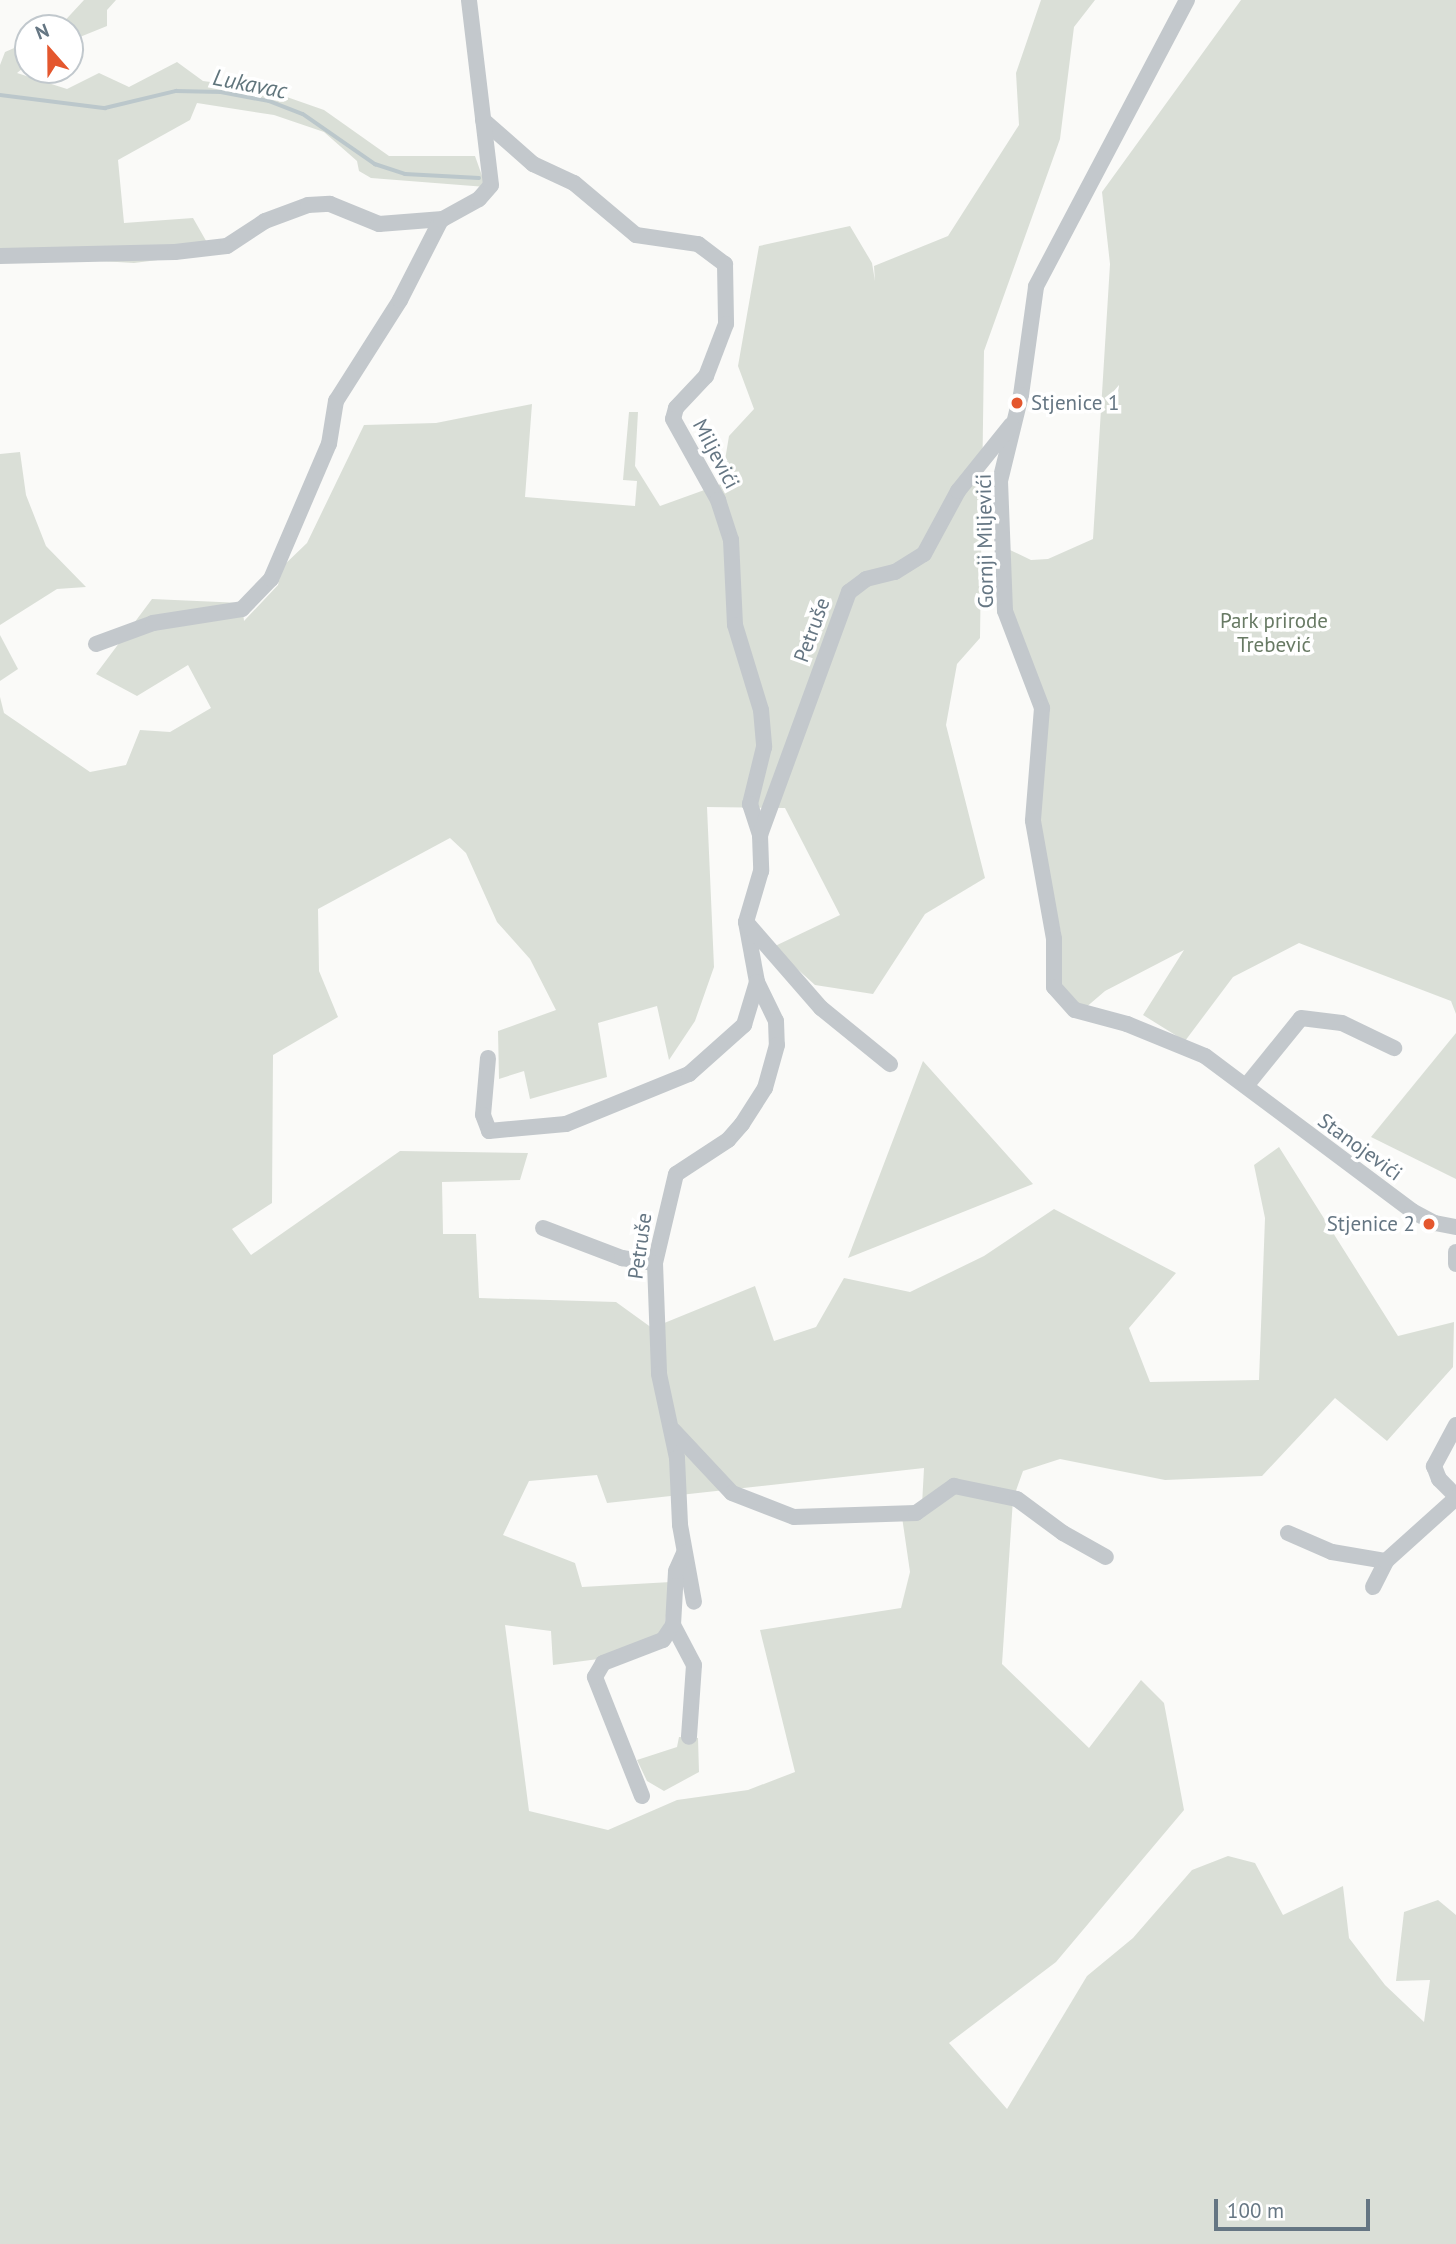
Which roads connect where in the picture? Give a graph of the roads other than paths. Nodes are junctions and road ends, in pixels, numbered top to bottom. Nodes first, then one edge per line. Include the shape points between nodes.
1 (469, 0) edge
2 (1187, 0) edge
3 (483, 120) junction
4 (443, 219) junction
5 (0, 256) edge
6 (1015, 420) junction
7 (96, 644) dead end
8 (772, 803) junction
9 (750, 804) junction
10 (760, 835) junction
11 (746, 922) junction
12 (757, 982) junction
13 (1054, 987) joint
14 (1394, 1048) dead end
15 (488, 1058) dead end
16 (890, 1064) dead end
17 (1246, 1086) junction
18 (1456, 1227) edge
19 (543, 1228) dead end
20 (1456, 1252) edge
21 (655, 1263) junction
22 (1456, 1264) edge
23 (1456, 1425) edge
24 (671, 1428) junction
25 (1455, 1500) edge
26 (1287, 1533) dead end
27 (684, 1553) junction
28 (1106, 1557) dead end
29 (1386, 1561) junction
30 (1373, 1587) dead end
31 (694, 1602) dead end
32 (673, 1625) junction
33 (690, 1737) dead end
34 (642, 1796) dead end

1 - 3 street
2 - 6 street, Gornji Miljevići via 1036,287
3 - 4 street via 491,185 479,199
3 - 9 street, Miljevići via 533,163 575,183 636,235 698,244 725,264 726,324 706,376 676,408 673,419 713,490 731,540 735,625 762,722 764,747
4 - 5 street via 379,224 330,204 308,205 265,221 228,246 175,252
4 - 7 street via 400,300 336,401 329,444 271,579 242,609 153,623
6 - 8 street, Petruše via 958,491 924,554 895,572 866,579 849,592
6 - 13 street, Gornji Miljevići via 1000,481 1005,611 1042,708 1033,821 1054,939
8 - 9 street
8 - 10 street
9 - 10 street
10 - 11 street, Petruše via 761,871
11 - 12 street, Petruše
11 - 16 street via 821,1007
12 - 15 street, Petruše via 744,1025 688,1074 566,1124 489,1131 483,1115
12 - 21 street, Petruše via 776,1021 775,1064 743,1124 728,1140 676,1174
13 - 17 street, Stanojevići via 1075,1010 1127,1024 1205,1056
14 - 17 street via 1342,1023 1301,1017
17 - 18 street, Stanojevići via 1412,1211
19 - 21 street via 622,1258
20 - 22 street
21 - 24 street, Petruše via 659,1374
23 - 25 street via 1434,1466
24 - 27 street, Petruše
24 - 28 street via 732,1493 794,1517 916,1513 954,1486 1017,1499
25 - 29 street
26 - 29 street via 1332,1552
27 - 31 street, Petruše
27 - 32 street via 676,1571
29 - 30 street
32 - 33 street via 694,1665
32 - 34 street via 663,1640 596,1668 595,1676

